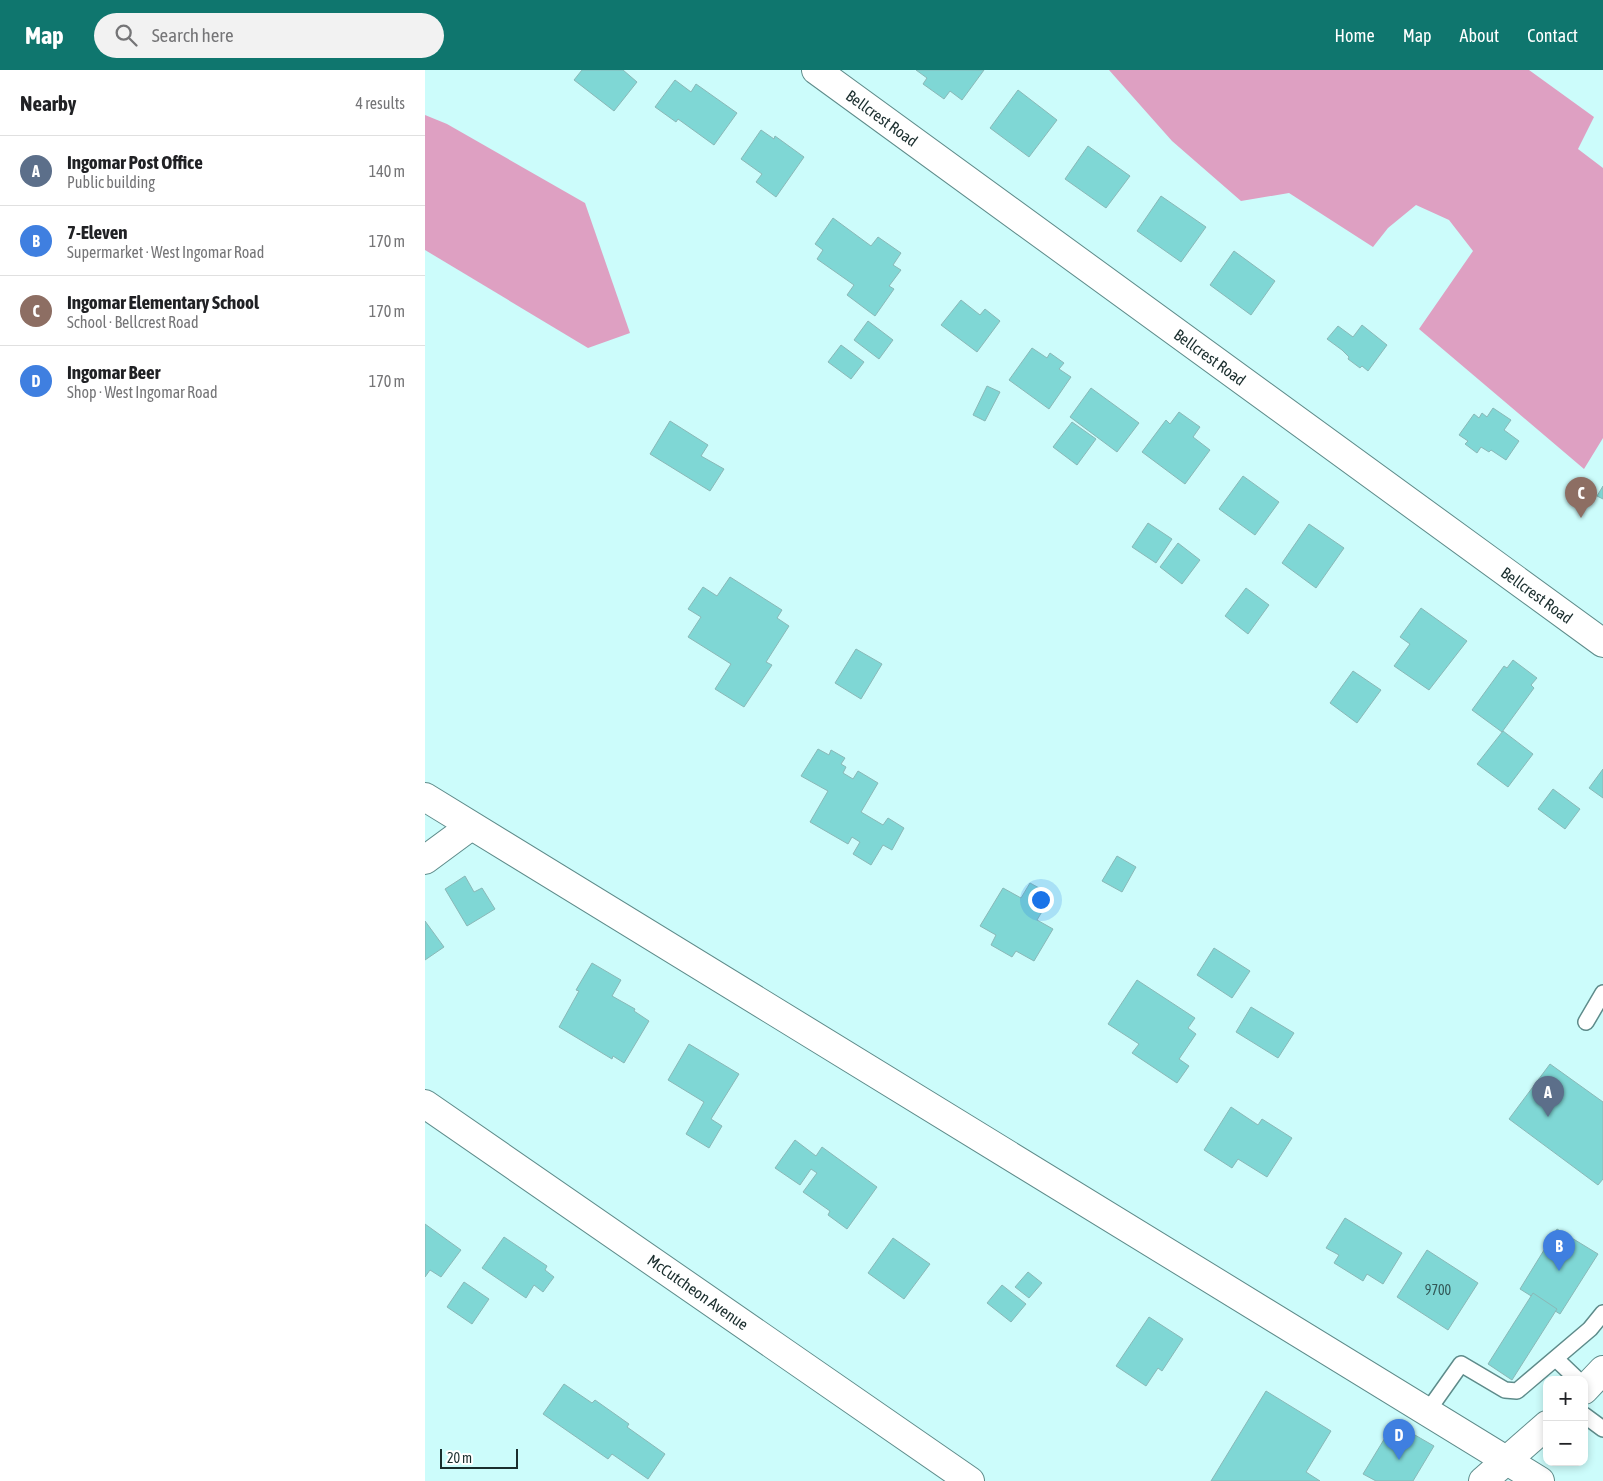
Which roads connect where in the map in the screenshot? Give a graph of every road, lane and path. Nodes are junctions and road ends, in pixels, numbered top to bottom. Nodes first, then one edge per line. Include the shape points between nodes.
1 (817, 70) edge
2 (1603, 643) edge
3 (425, 797) edge
4 (471, 826) junction
5 (425, 860) edge
6 (1603, 993) edge
7 (1586, 1022) dead end
8 (425, 1104) edge
9 (1603, 1313) edge
10 (1556, 1359) junction
11 (1578, 1376) edge
12 (1427, 1412) junction
13 (1588, 1418) edge
14 (1543, 1428) edge
15 (1603, 1429) edge
16 (1507, 1460) junction
17 (970, 1481) edge
18 (1483, 1481) edge
19 (1540, 1481) edge

1 - 2 street, Bellcrest Road
3 - 4 street
4 - 5 street
4 - 12 street
6 - 7 lane
8 - 17 street, McCutcheon Avenue
9 - 10 lane
10 - 11 lane
10 - 12 lane via 1517,1391 1505,1390 1461,1364
12 - 16 street
13 - 15 lane
14 - 16 street
16 - 18 street
16 - 19 street

